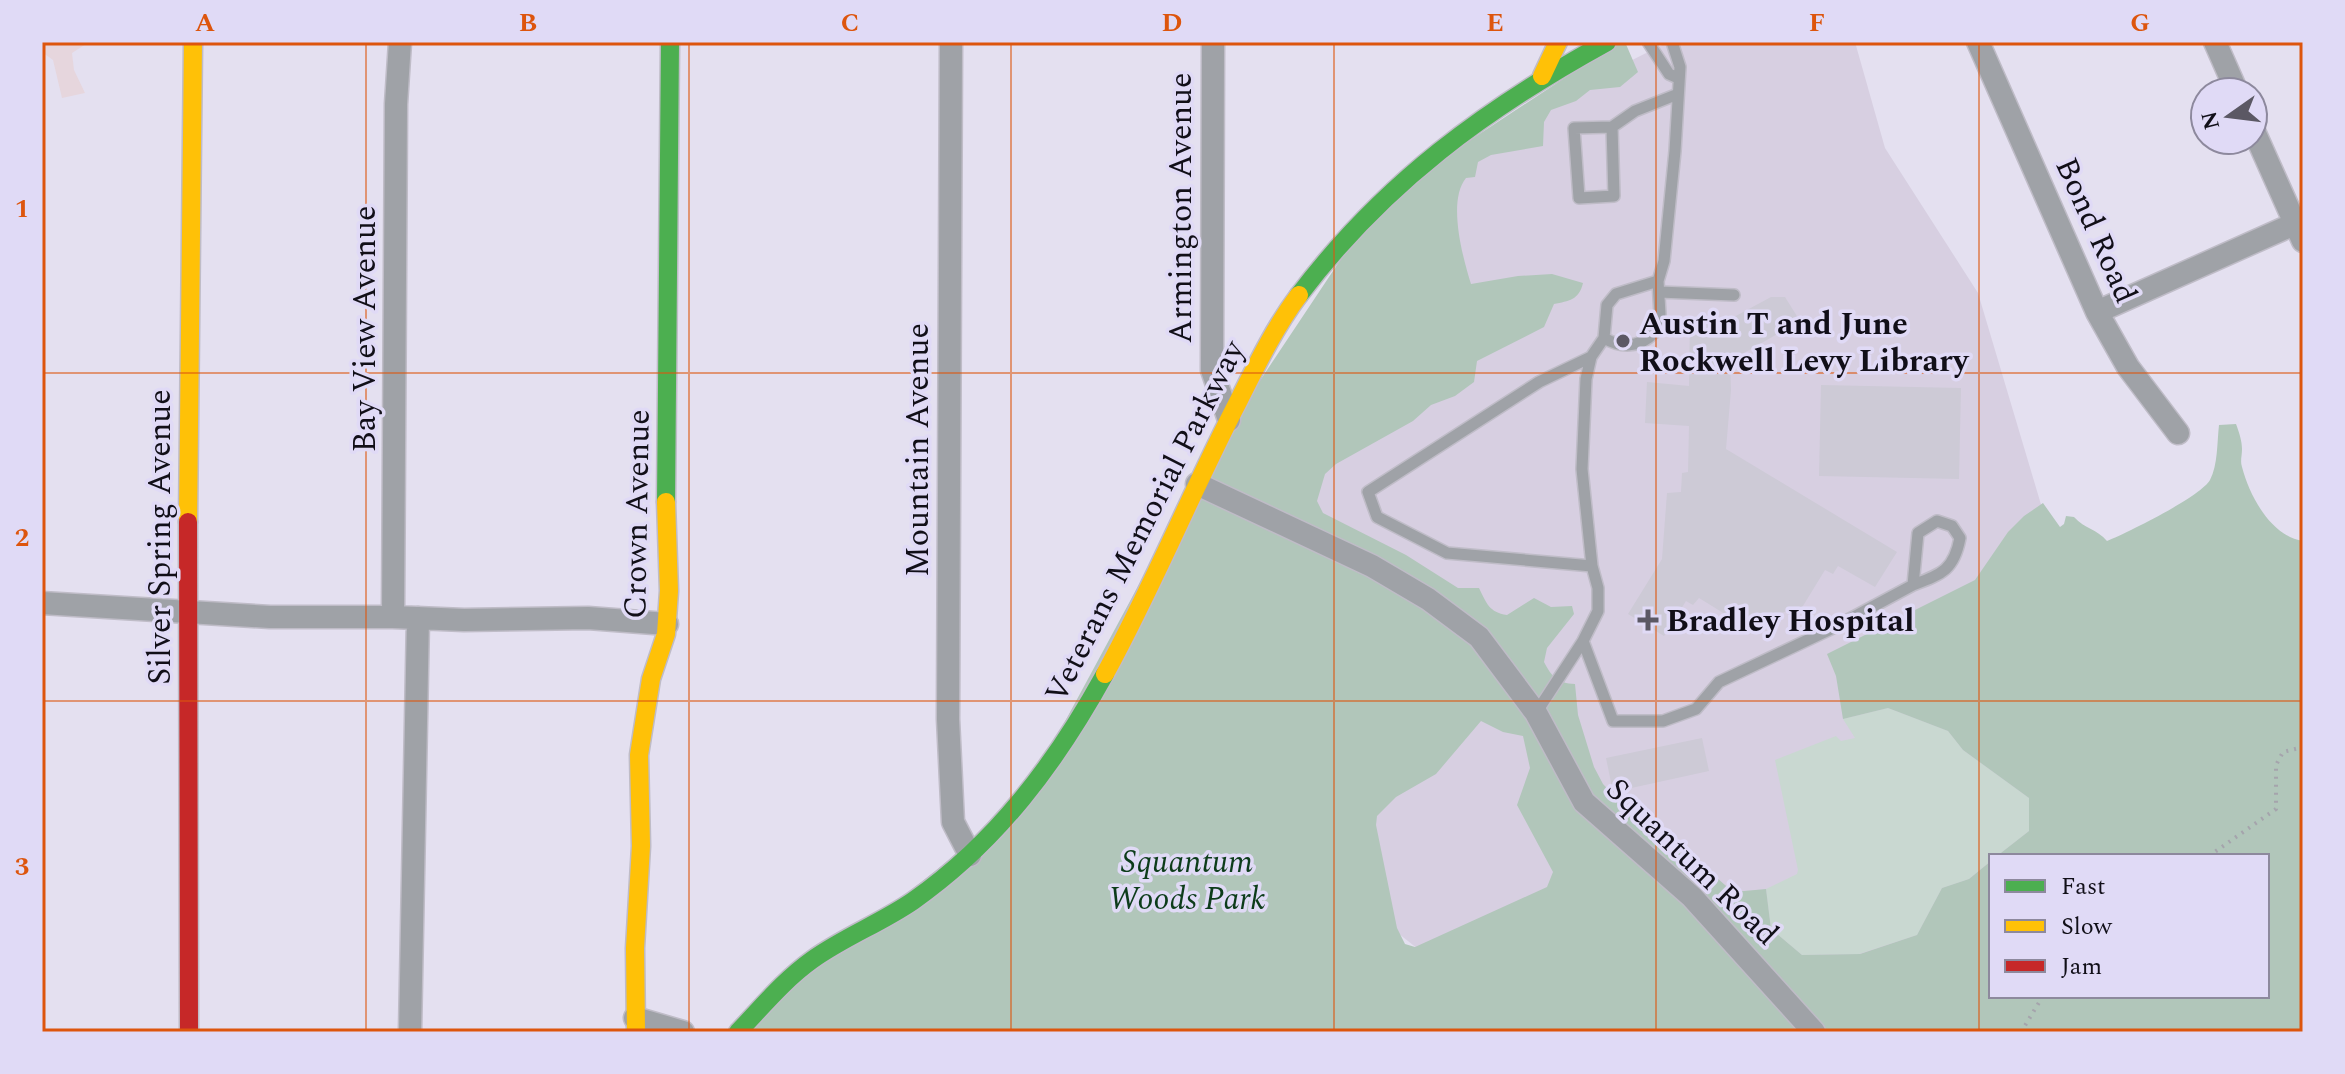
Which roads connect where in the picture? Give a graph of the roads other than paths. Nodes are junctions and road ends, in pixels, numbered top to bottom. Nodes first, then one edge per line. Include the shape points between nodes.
1 (193, 42) edge
2 (400, 42) edge
3 (670, 42) edge
4 (951, 42) edge
5 (1213, 42) edge
6 (1558, 42) edge
7 (1607, 42) edge
8 (1648, 42) edge
9 (1672, 42) edge
10 (1978, 42) edge
11 (2215, 42) edge
12 (1542, 76) junction
13 (2230, 76) edge
14 (1678, 78) junction
15 (1678, 94) junction
16 (1612, 127) junction
17 (2266, 156) edge
18 (2300, 228) edge
19 (1659, 286) junction
20 (1734, 295) dead end
21 (2097, 312) junction
22 (1604, 338) junction
23 (1591, 357) junction
24 (1229, 420) junction
25 (2178, 433) dead end
26 (1197, 484) junction
27 (1592, 566) junction
28 (1913, 585) junction
29 (42, 603) edge
30 (187, 614) junction
31 (393, 617) junction
32 (418, 618) junction
33 (667, 624) junction
34 (1583, 641) junction
35 (1536, 713) junction
36 (970, 855) junction
37 (636, 1025) edge
38 (189, 1032) edge
39 (410, 1032) edge
40 (683, 1032) edge
41 (738, 1032) edge
42 (1814, 1032) edge

1 - 30 street, Silver Spring Avenue
2 - 31 street, Bay View Avenue
3 - 33 street, Crown Avenue
4 - 36 street, Mountain Avenue via 948,719 953,822
5 - 24 street, Armington Avenue via 1212,370
6 - 12 street
7 - 12 street, Veterans Memorial Parkway
8 - 14 lane via 1669,74
9 - 14 lane
10 - 21 street, Bond Road
11 - 13 street
12 - 24 street, Veterans Memorial Parkway via 1422,162 1351,231 1296,298
14 - 15 lane
15 - 16 lane via 1635,111
15 - 19 lane
16 - 16 lane via 1614,196 1579,198 1574,128
17 - 18 street
18 - 21 street
19 - 20 lane
19 - 22 lane via 1616,294 1607,305
19 - 22 lane via 1660,314 1649,338 1618,346
21 - 25 street, Bond Road via 2128,367
22 - 23 lane
23 - 27 lane via 1582,469
23 - 27 lane via 1539,382 1368,492 1377,517 1447,553
24 - 26 street, Veterans Memorial Parkway
26 - 35 street, Squantum Road via 1372,566 1428,599 1479,637
26 - 36 street, Veterans Memorial Parkway via 1146,596 1046,772
27 - 34 lane via 1598,611
28 - 28 lane via 1918,533 1937,521 1952,526 1960,538 1957,556 1943,574
28 - 34 lane via 1719,682 1696,709 1663,721 1613,721
29 - 30 street
30 - 31 street
30 - 38 street, Silver Spring Avenue
31 - 32 street
32 - 33 street via 588,618
32 - 39 street
33 - 37 street, Crown Avenue via 651,679 639,755
34 - 35 lane
35 - 42 street, Squantum Road via 1584,802 1692,897
36 - 41 street, Veterans Memorial Parkway via 898,911 800,969
37 - 40 street

